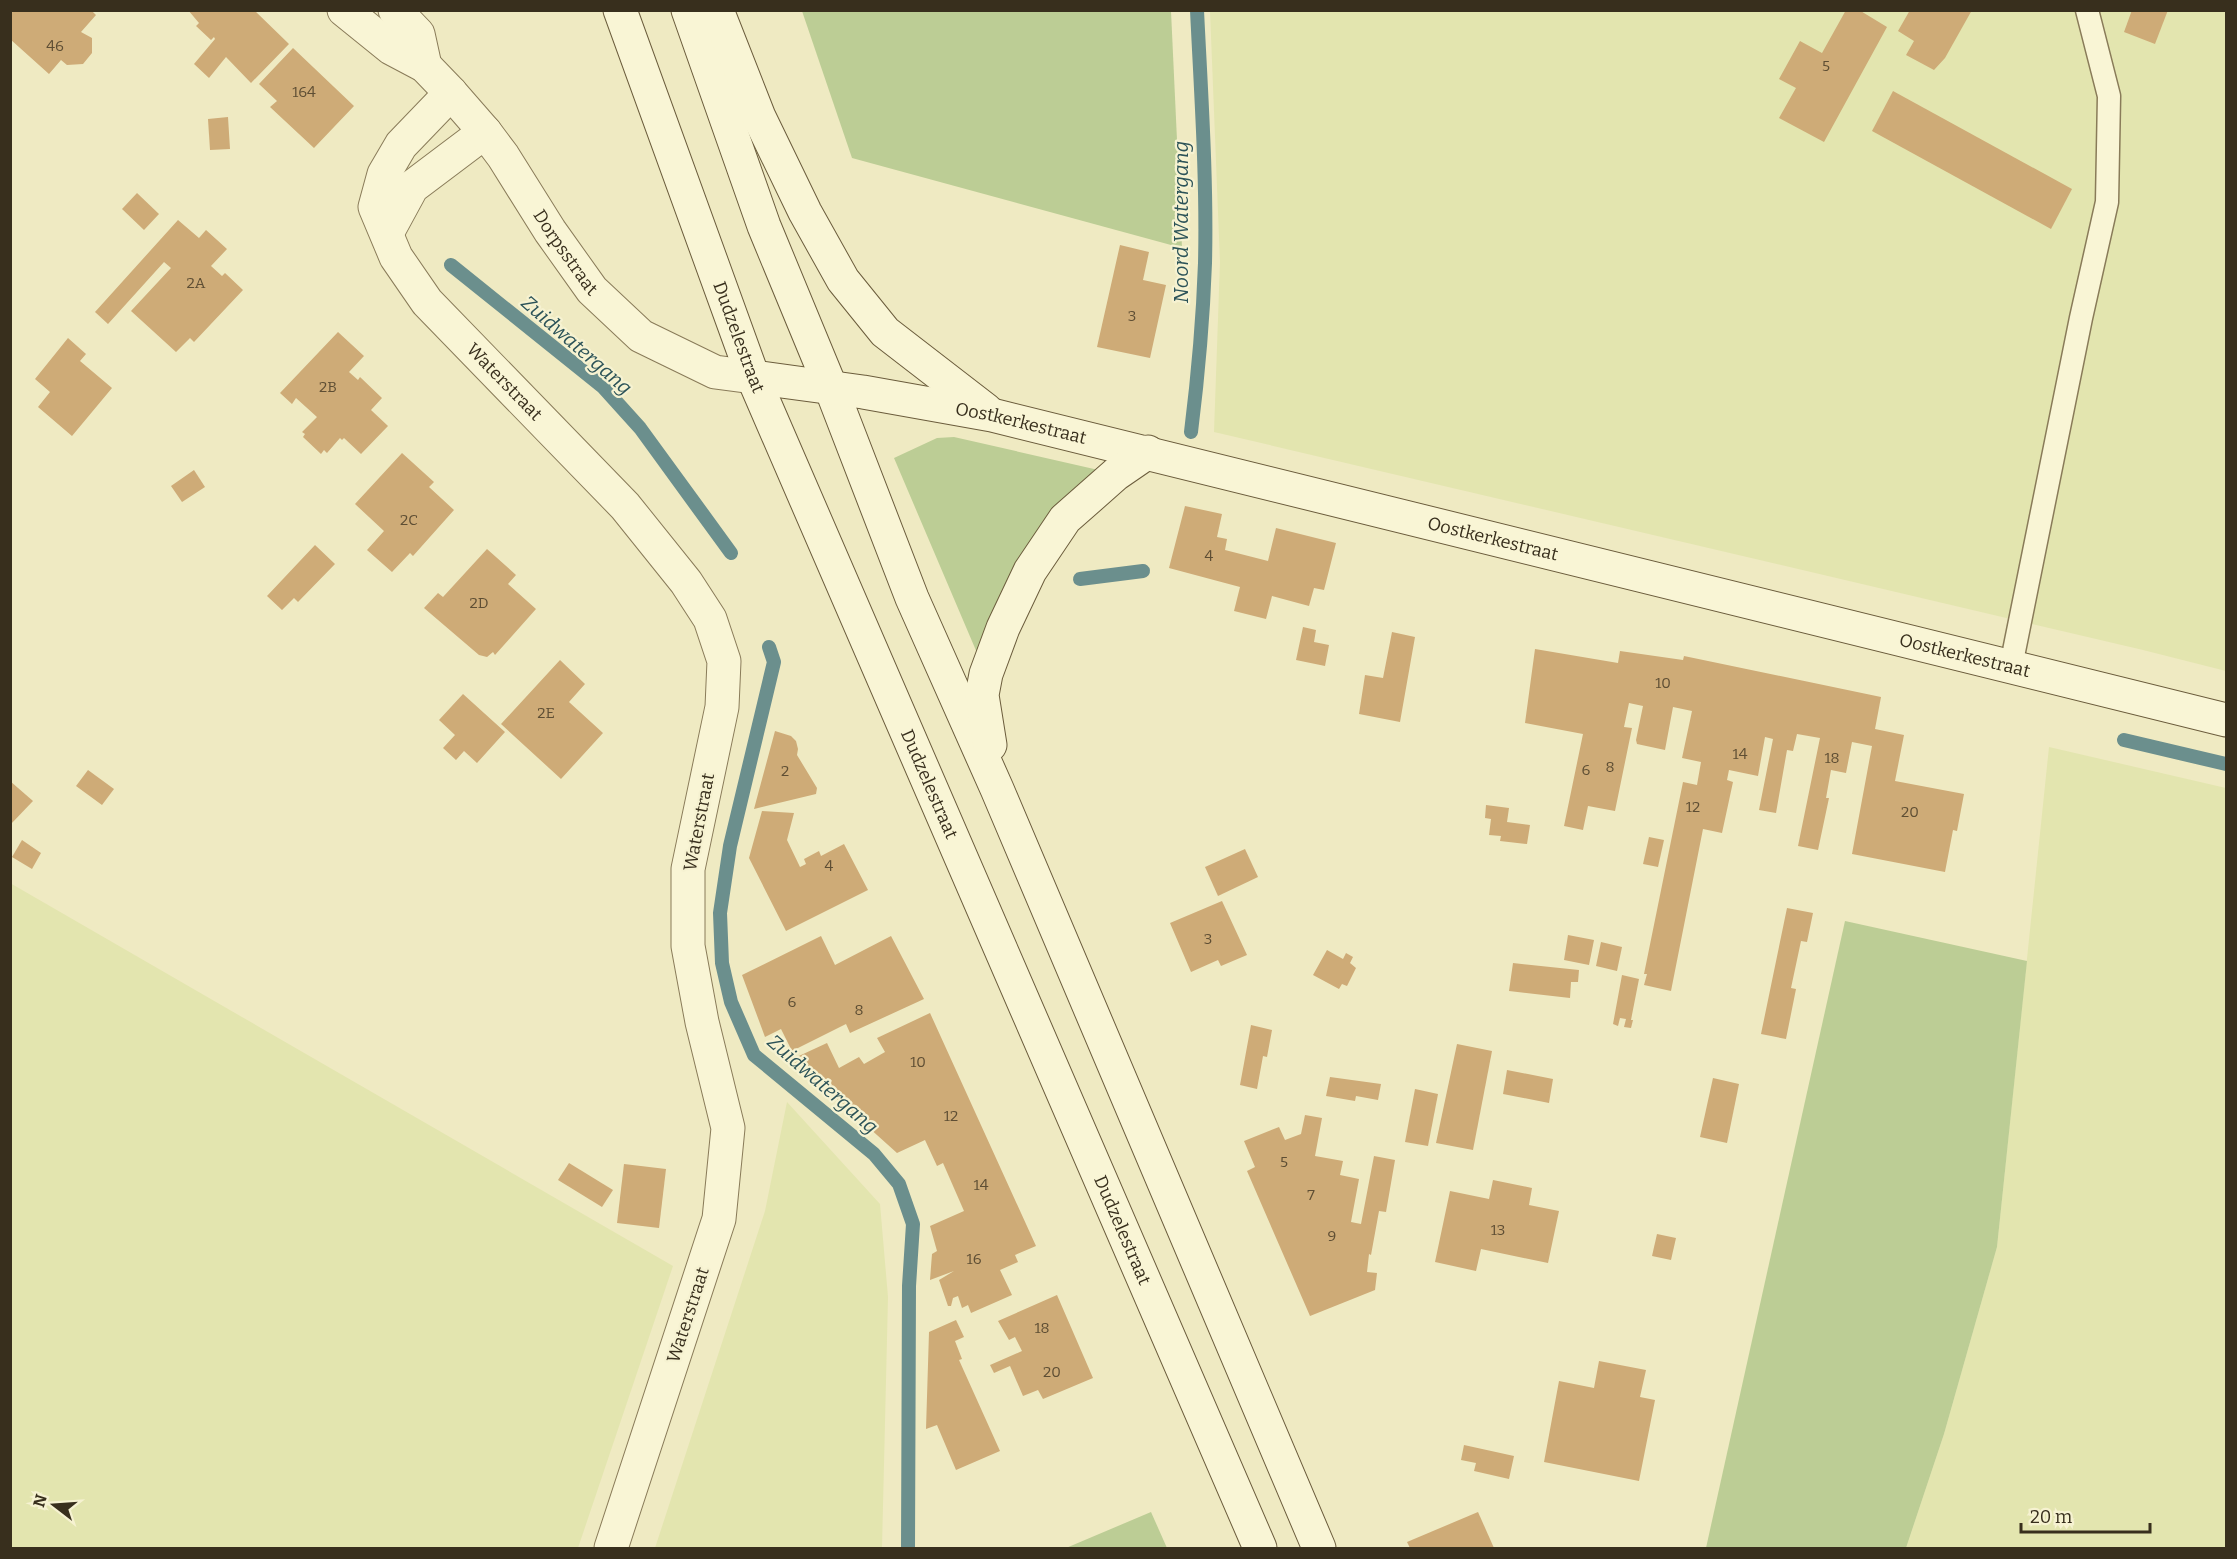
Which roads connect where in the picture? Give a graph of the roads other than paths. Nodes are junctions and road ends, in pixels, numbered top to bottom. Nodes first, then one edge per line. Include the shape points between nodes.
1 (344, 10) edge
2 (395, 10) edge
3 (620, 10) edge
4 (688, 10) edge
5 (717, 10) edge
6 (2087, 10) edge
7 (425, 66) junction
8 (451, 93) junction
9 (485, 132) junction
10 (387, 233) junction
11 (753, 377) junction
12 (831, 387) junction
13 (992, 415) junction
14 (1148, 452) junction
15 (2010, 666) junction
16 (2226, 720) edge
17 (997, 789) junction
18 (611, 1548) edge
19 (1260, 1548) edge
20 (1319, 1548) edge

1 - 7 main road, Dorpsstraat via 391,48
2 - 7 main road, Dorpsstraat via 417,34
3 - 11 main road, Dudzelestraat
4 - 12 main road via 764,226
5 - 13 main road via 759,117 843,280 885,332
6 - 15 lane via 2109,96 2107,202
7 - 8 main road, Dorpsstraat
8 - 9 main road, Dorpsstraat
8 - 10 main road, Waterstraat via 401,145 384,174 375,207
9 - 10 main road via 412,187
9 - 11 main road, Dorpsstraat via 592,290 641,336 715,372
10 - 18 main road, Waterstraat via 396,257 428,302 625,506 686,582 710,619 724,661 722,707 688,869 688,946 728,1128 719,1219
11 - 12 main road, Oostkerkestraat
11 - 19 main road, Dudzelestraat
12 - 13 main road, Oostkerkestraat
12 - 17 main road via 912,598
13 - 14 main road, Oostkerkestraat
14 - 15 main road, Oostkerkestraat
14 - 17 main road via 1065,519 1030,571 1003,628 982,695
15 - 16 main road, Oostkerkestraat
17 - 20 main road

